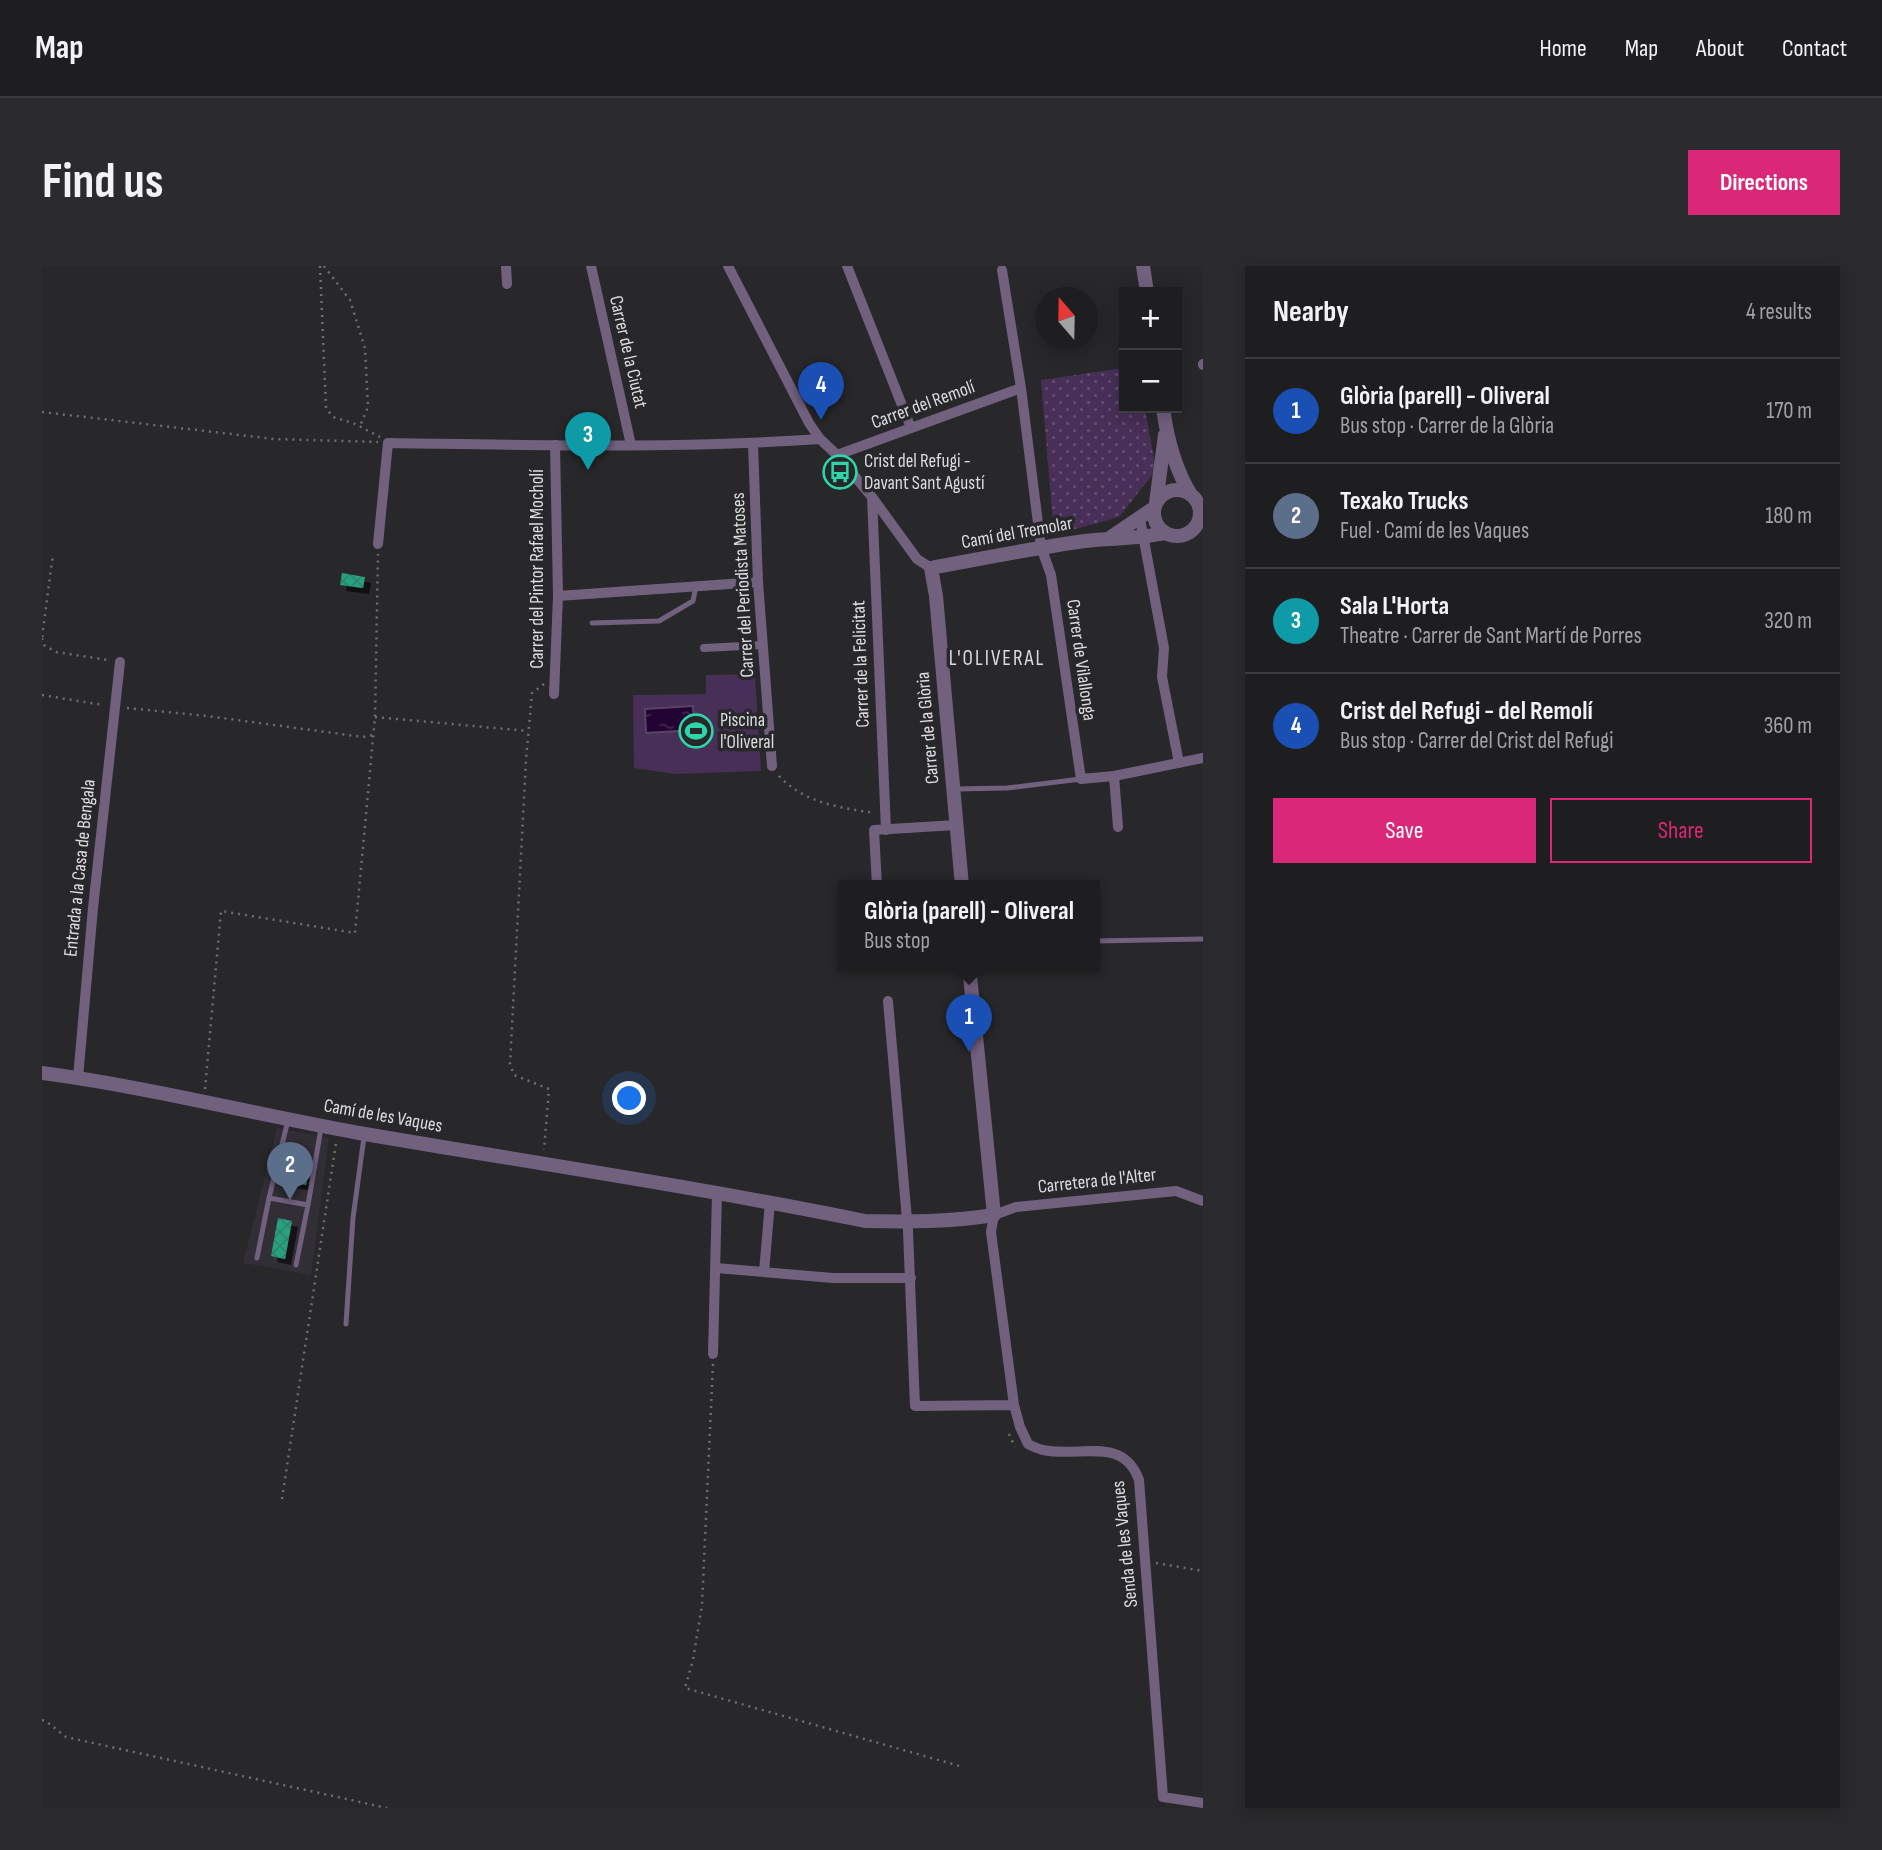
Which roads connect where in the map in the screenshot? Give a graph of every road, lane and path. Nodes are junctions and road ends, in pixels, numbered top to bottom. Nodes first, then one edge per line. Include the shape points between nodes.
1 (322, 266) edge
2 (506, 266) edge
3 (591, 266) edge
4 (728, 266) edge
5 (847, 266) edge
6 (1143, 266) edge
7 (1002, 270) dead end
8 (507, 284) dead end
9 (1145, 287) edge
10 (1021, 388) junction
11 (42, 412) edge
12 (1164, 413) edge
13 (360, 426) junction
14 (911, 428) junction
15 (1166, 430) junction
16 (820, 439) junction
17 (388, 443) junction
18 (753, 444) junction
19 (555, 445) junction
20 (631, 445) junction
21 (837, 455) junction
22 (872, 497) junction
23 (1197, 500) edge
24 (1155, 506) junction
25 (1140, 519) junction
26 (1196, 530) edge
27 (1165, 533) junction
28 (1110, 538) junction
29 (1145, 541) junction
30 (378, 544) joint
31 (1041, 547) junction
32 (53, 554) dead end
33 (931, 568) junction
34 (758, 582) junction
35 (695, 586) junction
36 (558, 596) junction
37 (592, 623) dead end
38 (42, 637) edge
39 (762, 645) junction
40 (704, 648) dead end
41 (120, 662) joint
42 (555, 676) junction
43 (554, 694) dead end
44 (42, 695) edge
45 (115, 707) junction
46 (375, 717) junction
47 (529, 731) junction
48 (373, 736) junction
49 (1203, 758) edge
50 (1179, 763) junction
51 (772, 766) joint
52 (1114, 776) junction
53 (1081, 779) junction
54 (952, 789) junction
55 (885, 814) junction
56 (956, 825) junction
57 (1118, 827) dead end
58 (880, 830) junction
59 (877, 880) edge
60 (961, 880) edge
61 (1203, 939) edge
62 (1100, 941) edge
63 (970, 971) edge
64 (888, 1001) dead end
65 (42, 1073) edge
66 (78, 1078) junction
67 (204, 1101) junction
68 (289, 1119) junction
69 (321, 1125) junction
70 (339, 1128) junction
71 (365, 1133) junction
72 (543, 1162) junction
73 (717, 1194) junction
74 (269, 1198) junction
75 (1203, 1201) edge
76 (770, 1202) junction
77 (308, 1205) junction
78 (993, 1215) junction
79 (906, 1222) junction
80 (257, 1258) dead end
81 (296, 1265) dead end
82 (716, 1268) junction
83 (764, 1272) junction
84 (911, 1278) junction
85 (346, 1324) dead end
86 (713, 1354) joint
87 (1014, 1405) junction
88 (1007, 1427) dead end
89 (1023, 1454) dead end
90 (282, 1499) dead end
91 (1146, 1561) junction
92 (1203, 1571) edge
93 (42, 1720) edge
94 (963, 1767) dead end
95 (1203, 1803) edge
96 (387, 1808) edge

1 - 13 path via 350,300 365,348 368,407
1 - 13 path via 326,408 333,417
2 - 8 street
3 - 20 street, Carrer de la Ciutat
4 - 16 street
5 - 14 street
6 - 9 street
7 - 10 street, Carrer de Vilallonga
10 - 14 street, Carrer del Remolí
10 - 31 street, Carrer de Vilallonga
11 - 17 path via 274,439
12 - 15 street
13 - 17 path
14 - 21 street, Carrer del Remolí
15 - 23 street via 1182,479
15 - 24 street
16 - 18 street
16 - 21 street
17 - 19 street
17 - 30 street
18 - 20 street
18 - 34 street, Carrer del Periodista Matoses
19 - 20 street
19 - 36 street, Carrer del Pintor Rafael Mocholí
21 - 22 street
22 - 33 street via 917,559
22 - 55 street, Carrer de la Felicitat
23 - 24 street via 1184,491 1167,492
23 - 26 street
24 - 25 street, Camí del Tremolar
24 - 27 street via 1155,520
25 - 28 street, Camí del Tremolar
25 - 29 street
26 - 27 street via 1182,535
27 - 29 street, Camí del Tremolar
28 - 29 street, Camí del Tremolar
28 - 31 street, Camí del Tremolar
29 - 50 street via 1164,648 1161,677
30 - 46 path
31 - 33 street, Camí del Tremolar
31 - 53 street, Carrer de Vilallonga via 1051,575
32 - 38 path
33 - 54 street, Carrer de la Glòria
34 - 35 street
34 - 39 street, Carrer del Periodista Matoses
35 - 36 street
35 - 37 lane via 693,601 659,621
36 - 42 street, Carrer del Pintor Rafael Mocholí
38 - 41 path via 44,645 56,652
39 - 40 street
39 - 51 street, Carrer del Periodista Matoses
41 - 45 street, Entrada a la Casa de Bengala
42 - 43 street, Carrer del Pintor Rafael Mocholí
42 - 47 path via 532,693
44 - 45 path
45 - 48 path
45 - 66 street, Entrada a la Casa de Bengala
46 - 47 path
46 - 48 path
47 - 72 path via 510,1064 514,1075 549,1089
48 - 67 path via 355,933 222,911
49 - 50 street
50 - 52 street
51 - 55 path via 787,785 816,801
52 - 53 street
52 - 57 street
53 - 54 lane
54 - 56 street, Carrer de la Glòria
55 - 58 street, Carrer de la Felicitat
56 - 58 street
56 - 60 street, Carrer de la Glòria
58 - 59 street, Carrer de la Felicitat
61 - 62 lane
63 - 78 street
64 - 79 street
65 - 66 street, Camí de les Vaques
66 - 67 street, Camí de les Vaques
67 - 68 street, Camí de les Vaques
68 - 69 street, Camí de les Vaques
68 - 74 lane
69 - 70 street, Camí de les Vaques
69 - 77 lane
70 - 71 street, Camí de les Vaques
70 - 90 path
71 - 72 street, Camí de les Vaques
71 - 85 lane via 353,1217
72 - 73 street, Camí de les Vaques
73 - 76 street, Camí de les Vaques
73 - 82 street
74 - 77 lane
74 - 80 lane
75 - 78 street, Carretera de l'Alter via 1177,1191 1016,1207
76 - 79 street, Camí de les Vaques via 865,1221
76 - 83 street
77 - 81 lane
78 - 79 street, Camí de les Vaques
78 - 87 street, Senda de les Vaques via 991,1232
79 - 84 street
82 - 83 street
82 - 86 street
83 - 84 street
84 - 87 street via 915,1406
86 - 94 path via 702,1605 685,1688
87 - 91 street, Senda de les Vaques via 1028,1444 1043,1450 1115,1453 1135,1468
88 - 89 path
91 - 92 path
91 - 95 street, Senda de les Vaques via 1163,1797
93 - 96 path via 66,1737

